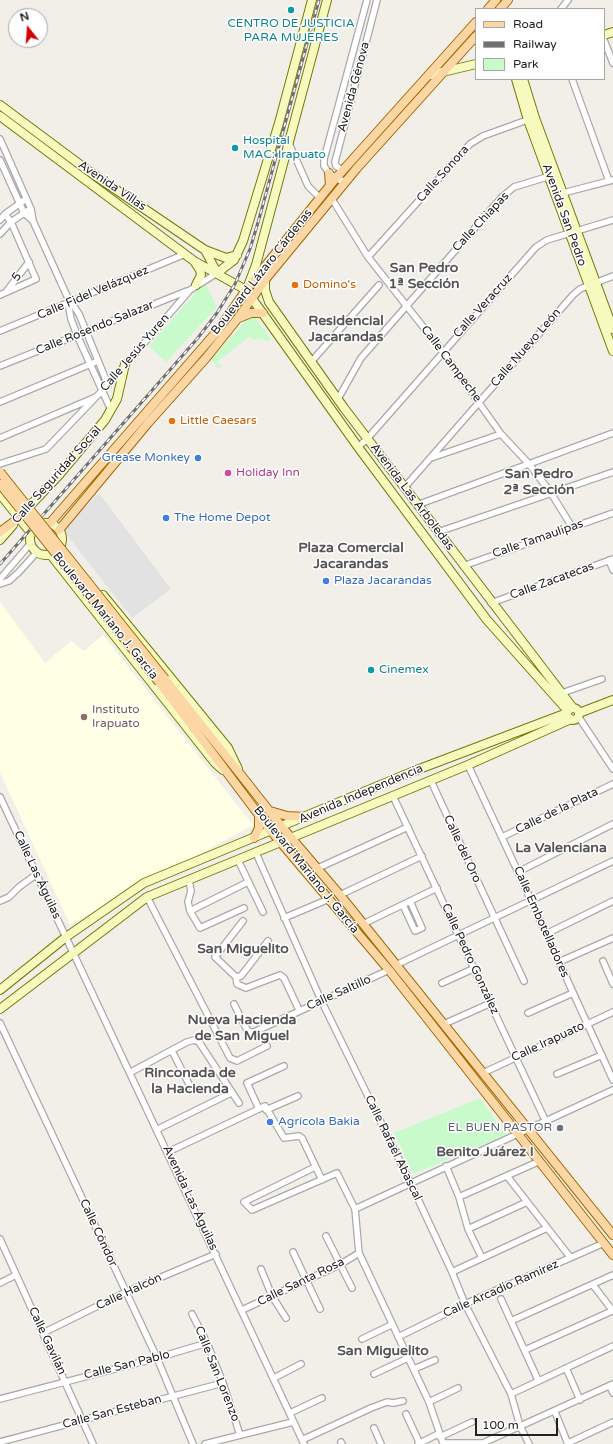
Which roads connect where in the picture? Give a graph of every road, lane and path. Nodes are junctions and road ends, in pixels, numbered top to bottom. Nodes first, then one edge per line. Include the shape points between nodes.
1 (312, 0) edge
2 (327, 0) edge
3 (367, 0) edge
4 (377, 0) edge
5 (497, 0) edge
6 (508, 0) edge
7 (568, 0) edge
8 (489, 8) edge
9 (501, 8) edge
10 (562, 8) edge
11 (475, 23) edge
12 (475, 37) edge
13 (605, 43) edge
14 (354, 48) junction
15 (364, 51) junction
16 (613, 63) edge
17 (475, 64) edge
18 (443, 72) junction
19 (430, 75) junction
20 (516, 80) edge
21 (523, 80) edge
22 (572, 80) edge
23 (0, 105) edge
24 (3, 119) edge
25 (532, 119) junction
26 (20, 120) junction
27 (0, 139) edge
28 (288, 141) junction
29 (0, 160) edge
30 (343, 171) junction
31 (332, 176) junction
32 (550, 176) junction
33 (347, 181) junction
34 (611, 181) edge
35 (563, 193) junction
36 (320, 198) junction
37 (26, 199) junction
38 (332, 199) junction
39 (19, 204) junction
40 (31, 209) junction
41 (24, 213) junction
42 (2, 214) edge
43 (0, 220) edge
44 (314, 220) junction
45 (613, 220) edge
46 (33, 221) junction
47 (10, 222) junction
48 (573, 231) junction
49 (0, 234) edge
50 (205, 250) junction
51 (185, 254) junction
52 (237, 255) junction
53 (368, 257) junction
54 (194, 261) junction
55 (29, 262) junction
56 (217, 273) junction
57 (613, 276) edge
58 (266, 278) junction
59 (592, 283) junction
60 (379, 285) dead end
61 (193, 288) junction
62 (246, 290) junction
63 (3, 294) edge
64 (253, 298) junction
65 (70, 303) junction
66 (406, 304) junction
67 (263, 313) junction
68 (610, 314) edge
69 (238, 318) junction
70 (613, 329) edge
71 (0, 331) edge
72 (86, 332) junction
73 (77, 335) junction
74 (613, 351) edge
75 (442, 352) junction
76 (98, 361) junction
77 (311, 362) junction
78 (126, 364) junction
79 (90, 365) junction
80 (0, 366) edge
81 (106, 379) junction
82 (174, 380) junction
83 (98, 383) junction
84 (108, 385) junction
85 (102, 392) junction
86 (96, 397) junction
87 (172, 397) junction
88 (338, 399) junction
89 (0, 402) edge
90 (479, 402) junction
91 (344, 408) junction
92 (111, 410) junction
93 (335, 414) junction
94 (613, 433) edge
95 (501, 434) junction
96 (0, 438) edge
97 (367, 439) junction
98 (358, 447) junction
99 (430, 458) junction
100 (528, 464) junction
101 (0, 465) edge
102 (0, 472) edge
103 (613, 472) edge
104 (1, 488) edge
105 (404, 488) junction
106 (551, 493) junction
107 (417, 505) junction
108 (30, 506) junction
109 (613, 513) edge
110 (19, 518) junction
111 (47, 523) junction
112 (572, 527) junction
113 (59, 530) junction
114 (0, 532) edge
115 (31, 532) junction
116 (438, 532) junction
117 (0, 540) edge
118 (31, 543) junction
119 (61, 544) junction
120 (37, 552) junction
121 (50, 554) junction
122 (74, 560) junction
123 (611, 560) edge
124 (463, 566) junction
125 (62, 570) junction
126 (613, 570) edge
127 (0, 579) edge
128 (0, 584) edge
129 (480, 588) junction
130 (469, 596) junction
131 (491, 603) junction
132 (141, 641) junction
133 (127, 652) junction
134 (602, 679) dead end
135 (162, 680) junction
136 (562, 693) junction
137 (613, 700) edge
138 (573, 713) junction
139 (518, 731) junction
140 (523, 741) junction
141 (445, 759) junction
142 (468, 765) junction
143 (613, 769) edge
144 (450, 772) junction
145 (240, 773) junction
146 (231, 778) junction
147 (430, 781) junction
148 (613, 784) edge
149 (393, 796) junction
150 (0, 797) edge
151 (269, 810) junction
152 (259, 814) junction
153 (306, 817) junction
154 (613, 824) edge
155 (282, 827) junction
156 (408, 827) junction
157 (271, 831) junction
158 (502, 837) junction
159 (254, 838) junction
160 (292, 838) junction
161 (280, 842) junction
162 (256, 853) junction
163 (422, 856) junction
164 (238, 860) junction
165 (613, 861) edge
166 (318, 868) junction
167 (518, 872) junction
168 (37, 874) junction
169 (188, 880) junction
170 (248, 882) junction
171 (437, 888) junction
172 (340, 895) junction
173 (147, 897) junction
174 (329, 899) junction
175 (0, 901) edge
176 (410, 901) junction
177 (532, 901) junction
178 (613, 901) edge
179 (403, 905) junction
180 (244, 908) dead end
181 (190, 910) junction
182 (263, 912) dead end
183 (284, 918) junction
184 (494, 918) junction
185 (243, 921) dead end
186 (363, 924) junction
187 (459, 934) junction
188 (546, 934) junction
189 (66, 937) junction
190 (613, 938) edge
191 (268, 941) dead end
192 (73, 953) junction
193 (603, 961) dead end
194 (559, 962) junction
195 (396, 965) junction
196 (475, 968) junction
197 (389, 970) junction
198 (611, 975) edge
199 (239, 977) junction
200 (524, 982) dead end
201 (442, 983) dead end
202 (613, 984) edge
203 (0, 990) edge
204 (573, 993) junction
205 (321, 1000) junction
206 (490, 1003) junction
207 (234, 1004) dead end
208 (0, 1009) edge
209 (299, 1010) junction
210 (613, 1012) edge
211 (528, 1013) dead end
212 (0, 1023) edge
213 (444, 1024) junction
214 (587, 1024) junction
215 (267, 1046) dead end
216 (172, 1051) junction
217 (602, 1055) junction
218 (516, 1058) junction
219 (284, 1066) dead end
220 (131, 1072) junction
221 (483, 1073) junction
222 (557, 1074) dead end
223 (613, 1080) edge
224 (190, 1086) dead end
225 (613, 1090) edge
226 (231, 1093) junction
227 (298, 1096) dead end
228 (239, 1103) dead end
229 (259, 1109) junction
230 (266, 1110) junction
231 (546, 1122) junction
232 (158, 1129) junction
233 (528, 1130) junction
234 (519, 1134) junction
235 (168, 1152) junction
236 (540, 1161) junction
237 (315, 1166) junction
238 (446, 1166) junction
239 (507, 1176) junction
240 (322, 1180) junction
241 (410, 1182) junction
242 (459, 1197) junction
243 (527, 1202) junction
244 (355, 1209) junction
245 (547, 1228) junction
246 (468, 1229) junction
247 (613, 1235) edge
248 (326, 1236) dead end
249 (0, 1239) edge
250 (604, 1243) junction
251 (293, 1252) dead end
252 (359, 1253) junction
253 (216, 1254) junction
254 (613, 1255) edge
255 (570, 1257) junction
256 (482, 1258) junction
257 (341, 1264) junction
258 (260, 1269) dead end
259 (452, 1272) junction
260 (16, 1275) junction
261 (613, 1275) edge
262 (307, 1281) junction
263 (0, 1283) edge
264 (593, 1285) junction
265 (352, 1288) dead end
266 (126, 1292) junction
267 (272, 1296) junction
268 (501, 1299) dead end
269 (465, 1304) junction
270 (320, 1309) dead end
271 (242, 1310) junction
272 (613, 1311) edge
273 (192, 1314) dead end
274 (286, 1318) dead end
275 (511, 1321) junction
276 (391, 1325) junction
277 (43, 1333) junction
278 (398, 1337) junction
279 (362, 1339) dead end
280 (207, 1343) junction
281 (613, 1346) edge
282 (525, 1350) junction
283 (157, 1358) junction
284 (408, 1358) junction
285 (435, 1360) dead end
286 (301, 1364) dead end
287 (566, 1368) junction
288 (414, 1369) junction
289 (374, 1374) dead end
290 (274, 1378) junction
291 (538, 1380) junction
292 (65, 1381) junction
293 (223, 1384) junction
294 (611, 1385) edge
295 (458, 1388) dead end
296 (613, 1393) edge
297 (511, 1394) junction
298 (173, 1396) junction
299 (322, 1398) dead end
300 (0, 1399) edge
301 (404, 1400) dead end
302 (580, 1400) junction
303 (429, 1402) junction
304 (555, 1412) junction
305 (290, 1413) junction
306 (406, 1414) dead end
307 (83, 1420) junction
308 (293, 1422) junction
309 (472, 1422) dead end
310 (613, 1422) edge
311 (520, 1426) junction
312 (374, 1428) dead end
313 (240, 1435) junction
314 (439, 1436) junction
315 (0, 1442) edge
316 (303, 1442) edge
317 (484, 1443) edge
318 (93, 1444) edge
319 (193, 1444) edge
320 (205, 1444) edge
321 (381, 1444) edge
322 (419, 1444) edge
323 (529, 1444) edge
324 (568, 1444) edge

1 - 52 street via 279,123
2 - 28 street
3 - 14 street, Avenida Génova
4 - 15 street, Avenida Génova
5 - 8 main road
6 - 9 main road
7 - 10 street
11 - 19 main road
12 - 18 main road, Boulevard Lázaro Cárdenas
13 - 16 street
14 - 15 street
14 - 31 street, Avenida Génova via 324,159 324,166
15 - 30 street, Avenida Génova via 335,162 338,169
17 - 18 street
18 - 19 street
18 - 33 main road, Boulevard Lázaro Cárdenas
19 - 30 main road
20 - 25 street, Avenida San Pedro
21 - 25 street, Avenida San Pedro
22 - 34 street
23 - 26 street, Avenida Villas
24 - 26 street
24 - 51 street, Avenida Villas
25 - 32 street, Avenida San Pedro
25 - 35 street, Avenida San Pedro
25 - 53 street, Calle Sonora via 483,136 470,144
26 - 50 street, Avenida Villas via 90,172
27 - 37 street
28 - 36 street via 308,186
28 - 62 street via 256,265
29 - 39 street
30 - 31 main road
31 - 33 street
31 - 36 main road, Boulevard Lázaro Cárdenas via 330,186
32 - 48 street, Avenida San Pedro
32 - 66 street, Calle Chiapas via 514,187 502,197
33 - 38 main road, Boulevard Lázaro Cárdenas
34 - 35 street
35 - 48 street, Avenida San Pedro
36 - 44 main road via 323,200 322,206
36 - 62 main road, Boulevard Lázaro Cárdenas
37 - 39 street
37 - 40 street
38 - 44 main road, Boulevard Lázaro Cárdenas
38 - 53 street, Calle Campeche
39 - 41 street
39 - 42 street
40 - 41 street
40 - 46 street
41 - 46 street
41 - 47 street
42 - 43 street
42 - 47 street
44 - 58 main road, Boulevard Lázaro Cárdenas
45 - 48 street, Calle Veracruz
46 - 65 street
47 - 49 street
47 - 55 street
48 - 59 street, Avenida San Pedro
48 - 75 street, Calle Veracruz via 547,240 536,247
50 - 52 street via 226,258
50 - 56 street, Avenida Villas
51 - 54 street, Avenida Villas
51 - 65 street, Calle Fidel Velázquez
52 - 56 street
53 - 66 street, Calle Campeche
54 - 56 street, Avenida Villas
54 - 61 street via 201,275
55 - 63 street, 5
55 - 63 street via 36,279
56 - 61 street, Calle Jesús Yuren
56 - 62 street, Avenida Villas
57 - 59 street, Calle Nuevo León
58 - 62 main road
58 - 64 main road, Boulevard Lázaro Cárdenas
58 - 77 street, Avenida Las Arboledas via 265,290 269,302
59 - 68 street, Avenida San Pedro
59 - 74 street, Avenida San Pedro
59 - 90 street, Calle Nuevo León via 573,295
60 - 77 street
61 - 72 street, Calle Rosendo Salazar
61 - 78 street, Calle Jesús Yuren
62 - 64 street, Avenida Villas
62 - 82 main road, Boulevard Lázaro Cárdenas via 219,329
64 - 67 street, Avenida Las Arboledas
64 - 69 main road, Boulevard Lázaro Cárdenas
65 - 71 street, Calle Fidel Velázquez
65 - 72 street
65 - 73 street via 71,319
66 - 75 street, Calle Campeche
66 - 88 street, Calle Chiapas via 361,358
67 - 69 main road via 251,313
67 - 93 street, Avenida Las Arboledas
68 - 70 street, Avenida San Pedro
69 - 87 main road, Boulevard Lázaro Cárdenas
72 - 73 street, Calle Rosendo Salazar
72 - 76 street
73 - 79 street
73 - 80 street, Calle Rosendo Salazar
75 - 90 street, Calle Campeche
75 - 97 street, Calle Veracruz
76 - 79 street
76 - 81 street
77 - 88 street, Avenida Las Arboledas
78 - 84 street, Calle Jesús Yuren
78 - 92 street, Calle Seguridad Social
79 - 83 street
79 - 89 street
81 - 83 street
81 - 84 street
82 - 87 main road
82 - 111 main road, Boulevard Lázaro Cárdenas
83 - 85 street
84 - 85 street, Calle Jesús Yuren
85 - 86 street, Calle Jesús Yuren
85 - 92 street
86 - 96 street, Calle Jesús Yuren
86 - 101 street via 46,449
87 - 113 main road, Boulevard Lázaro Cárdenas
88 - 91 street, Avenida Las Arboledas
90 - 95 street, Calle Campeche
90 - 99 street, Calle Nuevo León
91 - 93 street
91 - 97 street, Avenida Las Arboledas
92 - 108 street, Calle Seguridad Social via 100,427
93 - 98 street, Avenida Las Arboledas
94 - 100 street
95 - 99 street
95 - 100 street, Calle Campeche
97 - 98 street, Calle Veracruz
97 - 105 street, Avenida Las Arboledas
98 - 130 street, Avenida Las Arboledas
99 - 105 street, Calle Nuevo León
100 - 106 street, Calle Campeche
100 - 107 street
101 - 108 street
102 - 135 main road, Boulevard Mariano J. García, bridge
103 - 106 street
104 - 110 street
104 - 135 main road, Boulevard Mariano J. García, bridge
105 - 107 street, Avenida Las Arboledas
106 - 112 street, Calle Campeche
106 - 116 street
107 - 116 street, Avenida Las Arboledas
108 - 110 street, Calle Seguridad Social
108 - 111 street
109 - 112 street, Calle Tamaulipas
110 - 114 main road
110 - 115 street
110 - 117 street, Calle Seguridad Social
111 - 113 street
111 - 115 street via 36,526
112 - 124 street, Calle Tamaulipas
113 - 119 street
115 - 118 street
116 - 124 street, Avenida Las Arboledas
118 - 120 street
118 - 127 street
119 - 121 street
119 - 122 street
120 - 121 street
120 - 128 street via 9,581
121 - 125 street
122 - 125 street via 66,564
122 - 132 street
123 - 126 street
123 - 131 street, Calle Zacatecas
124 - 129 street, Avenida Las Arboledas
125 - 133 street
129 - 130 street
129 - 131 street, Avenida Las Arboledas
130 - 138 street, Avenida Las Arboledas via 487,620
131 - 136 street, Avenida Las Arboledas
132 - 133 street via 136,650
132 - 145 street via 228,748
133 - 146 street via 215,763
134 - 136 street
135 - 145 main road, Boulevard Mariano J. García
135 - 146 main road, Boulevard Mariano J. García
136 - 138 street, Avenida Las Arboledas
137 - 138 street, Avenida Independencia
138 - 139 street, Avenida Independencia
138 - 140 street, Avenida Independencia
138 - 143 street
139 - 140 street
139 - 141 street, Avenida Independencia
140 - 142 street, Avenida Independencia
141 - 144 street
141 - 153 street, Avenida Independencia
142 - 144 street, Avenida Independencia
142 - 158 street, Calle Embotelladores
144 - 147 street, Avenida Independencia
145 - 151 main road, Boulevard Mariano J. García
146 - 152 main road, Boulevard Mariano J. García
147 - 149 street, Avenida Independencia
147 - 184 street, Calle del Oro
148 - 158 street, Calle de la Plata
149 - 156 street, Calle Pedro González
149 - 160 street, Avenida Independencia
150 - 168 street, Calle Las Águilas
151 - 153 main road via 287,816
151 - 155 main road, Boulevard Mariano J. García
152 - 157 main road, Boulevard Mariano J. García
152 - 159 main road via 259,828
153 - 155 street, Avenida Independencia
154 - 167 street
155 - 157 street, Avenida Independencia
155 - 160 main road, Boulevard Mariano J. García
156 - 163 street, Calle Pedro González
156 - 166 street
157 - 159 street, Avenida Independencia
157 - 161 main road, Boulevard Mariano J. García
158 - 167 street, Calle Embotelladores
159 - 189 street, Avenida Independencia via 144,883
160 - 161 street, Avenida Independencia
160 - 166 main road, Boulevard Mariano J. García
161 - 162 street, Avenida Independencia
161 - 174 main road, Boulevard Mariano J. García
162 - 164 street, Avenida Independencia
162 - 183 street, Calle Rafaél Abascal
163 - 171 street, Calle Pedro González
163 - 172 street
164 - 169 street, Avenida Independencia
164 - 170 street
165 - 177 street
166 - 172 main road, Boulevard Mariano J. García
167 - 177 street, Calle Embotelladores
168 - 175 street via 9,897
168 - 189 street, Calle Las Águilas
169 - 173 street, Avenida Independencia
169 - 181 street via 191,891 188,902
170 - 181 street
170 - 182 street
171 - 176 street
171 - 187 street, Calle Pedro González
172 - 186 main road, Boulevard Mariano J. García
173 - 192 street, Avenida Independencia
173 - 215 street via 230,1058 237,1061
174 - 183 street
174 - 197 main road, Boulevard Mariano J. García
176 - 179 street
176 - 179 street via 422,928 415,931
177 - 184 street
177 - 188 street, Calle Embotelladores
178 - 188 street
179 - 186 street
180 - 181 street via 200,928
183 - 205 street, Calle Rafaél Abascal
184 - 187 street
184 - 200 street, Calle del Oro
185 - 199 street via 215,958
186 - 195 main road, Boulevard Mariano J. García
187 - 195 street
187 - 196 street, Calle Pedro González
188 - 194 street, Calle Embotelladores
189 - 192 street, Calle Las Águilas
189 - 203 street, Avenida Independencia
190 - 194 street
191 - 199 street
192 - 208 street, Avenida Independencia
192 - 220 street, Avenida Las Águilas
193 - 198 street
194 - 204 street, Calle Embotelladores
195 - 213 main road, Boulevard Mariano J. García
196 - 201 street
196 - 206 street, Calle Pedro González
197 - 205 street, Calle Saltillo
197 - 234 main road, Boulevard Mariano J. García
198 - 202 street
199 - 209 street via 237,984 246,988 280,975 284,978
204 - 211 street
204 - 214 street, Calle Embotelladores
205 - 209 street, Calle Saltillo
205 - 241 street, Calle Rafaél Abascal
206 - 213 street
206 - 218 street, Calle Pedro González
207 - 209 street, Calle Saltillo via 249,1032 254,1032
210 - 214 street, Calle Irapuato
212 - 266 street, Calle Cóndor
213 - 221 main road, Boulevard Mariano J. García
214 - 217 street, Calle Embotelladores
214 - 218 street, Calle Irapuato
216 - 220 street
216 - 224 street
216 - 226 street via 187,1042 199,1042
217 - 222 street
217 - 223 street, Calle Embotelladores
218 - 221 street, Calle Irapuato
218 - 231 street, Calle Pedro González
219 - 229 street via 247,1082
220 - 232 street, Avenida Las Águilas
221 - 233 main road, Boulevard Mariano J. García
225 - 231 street
226 - 228 street
226 - 232 street
227 - 230 street
229 - 230 street via 265,1106
229 - 235 street
230 - 237 street via 284,1138 302,1138
231 - 233 street
232 - 235 street, Avenida Las Águilas
233 - 234 street
233 - 247 main road, Boulevard Mariano J. García
234 - 236 main road, Boulevard Mariano J. García
234 - 238 street
235 - 253 street, Avenida Las Águilas
236 - 239 street
236 - 250 main road, Boulevard Mariano J. García
237 - 240 street
237 - 240 street via 244,1202 252,1210
238 - 241 street
238 - 242 street
239 - 242 street
239 - 243 street
240 - 244 street via 337,1173
241 - 244 street
241 - 259 street, Calle Rafaél Abascal
242 - 246 street
243 - 245 street
243 - 246 street
244 - 252 street
245 - 255 street
245 - 256 street
246 - 256 street
248 - 257 street
249 - 260 street, Calle Gavilán
250 - 254 main road, Boulevard Mariano J. García
250 - 255 street, Calle Arcadio Ramírez
251 - 262 street
252 - 257 street, Calle Santa Rosa
252 - 276 street
253 - 266 street, Calle Halcón
253 - 271 street, Avenida Las Águilas
255 - 269 street, Calle Arcadio Ramírez
256 - 259 street
257 - 262 street, Calle Santa Rosa
257 - 265 street
258 - 267 street
259 - 269 street, Calle Rafaél Abascal
260 - 263 street
260 - 277 street, Calle Gavilán
261 - 264 street
262 - 267 street, Calle Santa Rosa
262 - 270 street
264 - 272 street
264 - 275 street
266 - 277 street, Calle Halcón
266 - 283 street, Calle Cóndor
267 - 271 street, Calle Santa Rosa
267 - 274 street
268 - 275 street
269 - 278 street, Calle Arcadio Ramírez
269 - 297 street, Calle Rafaél Abascal
271 - 290 street, Avenida Las Águilas
272 - 282 street
273 - 280 street, Calle San Lorenzo
275 - 282 street
276 - 278 street
276 - 279 street
277 - 292 street, Calle Gavilán
278 - 284 street
280 - 283 street, Calle San Pablo
280 - 293 street, Calle San Lorenzo
281 - 287 street
282 - 291 street
283 - 292 street, Calle San Pablo
283 - 298 street, Calle Cóndor
284 - 288 street
284 - 289 street
285 - 288 street
286 - 290 street
287 - 291 street
287 - 302 street
288 - 303 street
290 - 305 street, Avenida Las Águilas
291 - 297 street
292 - 300 street, Calle San Pablo
292 - 307 street, Calle Gavilán
293 - 298 street, Calle San Esteban
293 - 313 street, Calle San Lorenzo
294 - 296 street
294 - 302 street
295 - 303 street
297 - 311 street, Calle Rafaél Abascal
298 - 307 street, Calle San Esteban
298 - 319 street, Calle Cóndor
299 - 305 street
301 - 316 street via 393,1403 390,1401 371,1408
302 - 304 street
303 - 314 street
304 - 311 street
304 - 324 street
305 - 308 street, Avenida Las Águilas
306 - 322 street
307 - 315 street, Calle San Esteban
307 - 318 street, Calle Gavilán
308 - 313 street
308 - 316 street, Avenida Las Águilas
309 - 314 street
310 - 324 street
311 - 317 street
311 - 323 street, Calle Rafaél Abascal
312 - 321 street
313 - 320 street
314 - 317 street via 443,1443
314 - 322 street

